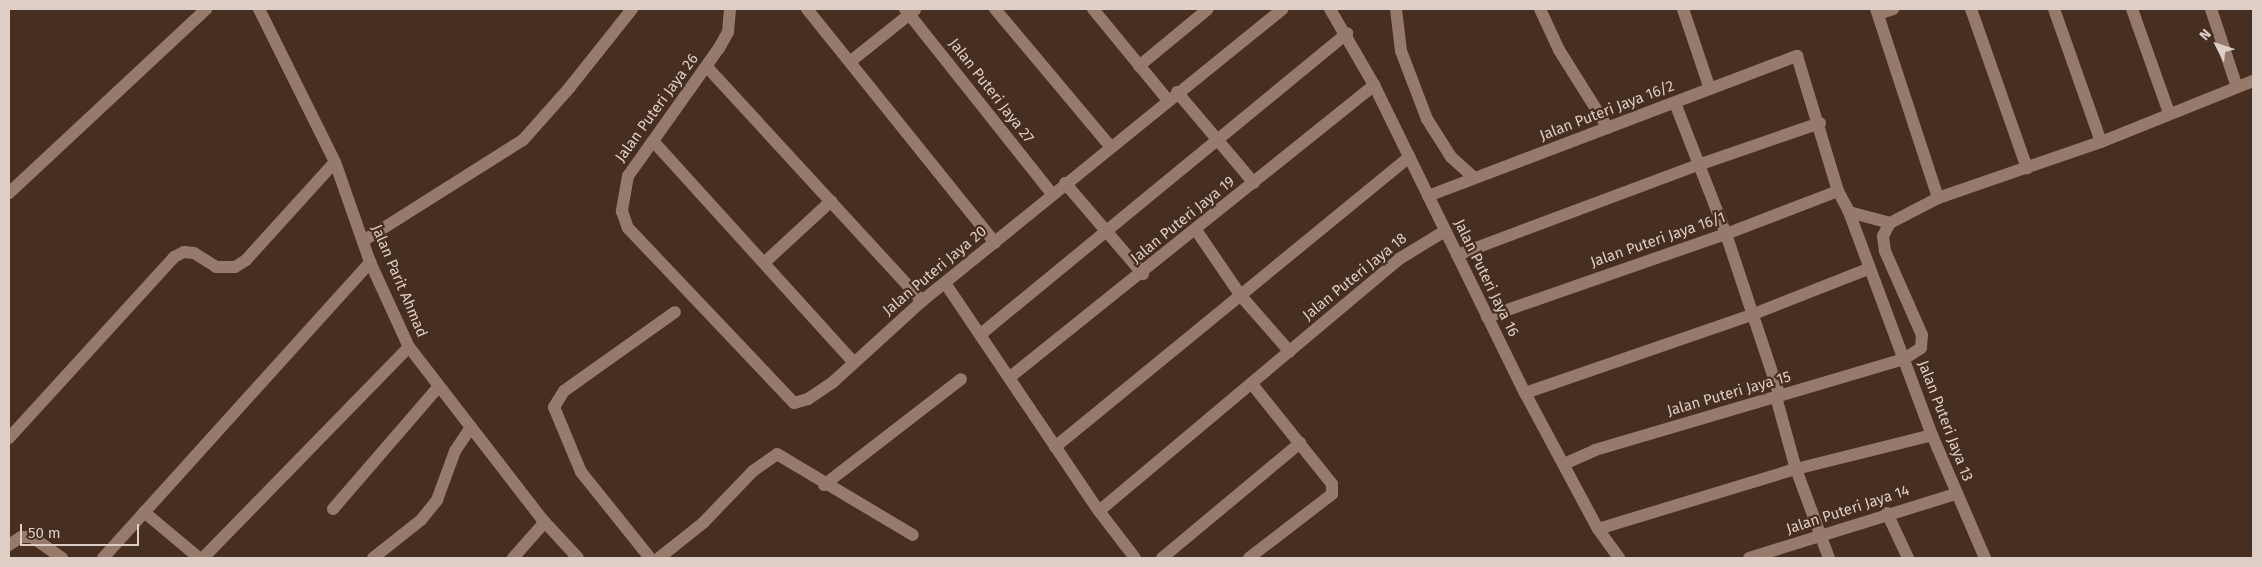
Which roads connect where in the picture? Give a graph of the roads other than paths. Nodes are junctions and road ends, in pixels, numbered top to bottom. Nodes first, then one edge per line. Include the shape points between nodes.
1 (206, 9) edge
2 (259, 9) edge
3 (632, 9) edge
4 (730, 9) edge
5 (808, 9) edge
6 (995, 9) edge
7 (1093, 9) edge
8 (1208, 9) edge
9 (1282, 9) edge
10 (1330, 9) edge
11 (1396, 9) edge
12 (1540, 9) edge
13 (1683, 9) edge
14 (1893, 9) edge
15 (1971, 9) edge
16 (2054, 9) edge
17 (2132, 9) edge
18 (2211, 9) edge
19 (910, 11) edge
20 (1877, 12) edge
21 (1347, 33) junction
22 (1797, 56) joint
23 (851, 61) junction
24 (1139, 66) junction
25 (707, 67) junction
26 (2253, 81) edge
27 (1374, 85) junction
28 (2237, 87) junction
29 (1710, 89) junction
30 (1172, 96) junction
31 (1675, 103) junction
32 (2169, 113) junction
33 (1820, 124) junction
34 (1608, 128) junction
35 (653, 141) junction
36 (1215, 141) junction
37 (2101, 142) junction
38 (1110, 146) junction
39 (1409, 157) junction
40 (335, 162) junction
41 (1698, 164) junction
42 (2027, 168) junction
43 (1474, 178) junction
44 (1065, 183) junction
45 (1254, 183) junction
46 (1838, 191) junction
47 (9, 192) edge
48 (1052, 194) junction
49 (1428, 196) junction
50 (1938, 198) junction
51 (831, 201) junction
52 (1849, 212) junction
53 (1890, 223) junction
54 (628, 228) joint
55 (1196, 230) junction
56 (1445, 231) junction
57 (1105, 232) junction
58 (1726, 234) junction
59 (363, 241) junction
60 (995, 243) junction
61 (1457, 255) junction
62 (370, 262) junction
63 (765, 262) junction
64 (1868, 270) junction
65 (1143, 274) junction
66 (946, 283) junction
67 (1241, 296) junction
68 (922, 301) junction
69 (675, 312) dead end
70 (1751, 315) junction
71 (1487, 316) junction
72 (981, 334) junction
73 (409, 347) junction
74 (1290, 352) junction
75 (1904, 359) junction
76 (854, 363) junction
77 (1010, 377) junction
78 (962, 379) dead end
79 (1250, 383) junction
80 (440, 386) junction
81 (1525, 393) junction
82 (1778, 396) junction
83 (471, 427) junction
84 (1932, 435) junction
85 (9, 438) edge
86 (1300, 443) junction
87 (1055, 447) junction
88 (1564, 464) junction
89 (1796, 469) junction
90 (824, 484) junction
91 (1956, 494) junction
92 (333, 509) dead end
93 (1098, 510) junction
94 (144, 512) junction
95 (1887, 513) junction
96 (545, 522) junction
97 (1598, 529) junction
98 (913, 535) dead end
99 (1819, 538) junction
100 (9, 545) edge
101 (62, 558) edge
102 (103, 558) edge
103 (199, 558) edge
104 (203, 558) edge
105 (373, 558) edge
106 (513, 558) edge
107 (578, 558) edge
108 (650, 558) edge
109 (659, 558) edge
110 (1135, 558) edge
111 (1162, 558) edge
112 (1249, 558) edge
113 (1618, 558) edge
114 (1749, 558) edge
115 (1828, 558) edge
116 (1908, 558) edge
117 (1985, 558) edge

1 - 47 street
2 - 40 street, Jalan Parit Ahmad
3 - 59 street via 523,140
4 - 25 street, Jalan Puteri Jaya 26 via 728,32
5 - 23 street
6 - 38 street
7 - 24 street
8 - 24 street
9 - 30 street, Jalan Puteri Jaya 20
10 - 21 street, Jalan Puteri Jaya 16
11 - 43 street via 1401,51 1427,119 1451,157
12 - 34 street via 1559,50
13 - 29 street
14 - 20 street
15 - 42 street
16 - 37 street
17 - 32 street
18 - 28 street
19 - 23 street
19 - 48 street, Jalan Puteri Jaya 27
20 - 50 street
21 - 27 street, Jalan Puteri Jaya 16
21 - 36 street
22 - 29 street, Jalan Puteri Jaya 16/2
22 - 33 street, Jalan Puteri Jaya 13
23 - 60 street
24 - 30 street
25 - 35 street, Jalan Puteri Jaya 26
25 - 51 street
26 - 28 street
27 - 39 street, Jalan Puteri Jaya 16
27 - 45 street, Jalan Puteri Jaya 19
28 - 32 street
29 - 31 street, Jalan Puteri Jaya 16/2
30 - 36 street
30 - 38 street, Jalan Puteri Jaya 20
31 - 34 street, Jalan Puteri Jaya 16/2
31 - 41 street
32 - 37 street
33 - 41 street
33 - 46 street, Jalan Puteri Jaya 13
34 - 43 street, Jalan Puteri Jaya 16/2
35 - 54 street, Jalan Puteri Jaya 26 via 628,176 621,200
35 - 63 street
36 - 45 street
36 - 57 street
37 - 42 street
38 - 44 street, Jalan Puteri Jaya 20
39 - 49 street, Jalan Puteri Jaya 16
39 - 67 street
40 - 59 street, Jalan Parit Ahmad
40 - 85 street via 246,260 235,267 216,267 194,253 174,256
41 - 58 street
41 - 61 street
42 - 50 street
43 - 49 street, Jalan Puteri Jaya 16/2
44 - 48 street, Jalan Puteri Jaya 20
44 - 57 street
45 - 55 street, Jalan Puteri Jaya 19
46 - 52 street, Jalan Puteri Jaya 13
46 - 58 street, Jalan Puteri Jaya 16/1
48 - 60 street, Jalan Puteri Jaya 20
49 - 56 street, Jalan Puteri Jaya 16
50 - 53 street
51 - 63 street
51 - 68 street
52 - 53 street
52 - 64 street, Jalan Puteri Jaya 13
53 - 75 street via 1883,236 1885,251 1922,335 1921,348
54 - 76 street, Jalan Puteri Jaya 20 via 794,403 808,399
55 - 65 street, Jalan Puteri Jaya 19
55 - 67 street
56 - 61 street, Jalan Puteri Jaya 16
56 - 74 street, Jalan Puteri Jaya 18 via 1399,259
57 - 65 street
57 - 72 street
58 - 70 street
58 - 71 street, Jalan Puteri Jaya 16/1
59 - 62 street, Jalan Parit Ahmad
60 - 66 street, Jalan Puteri Jaya 20
61 - 71 street, Jalan Puteri Jaya 16
62 - 73 street, Jalan Parit Ahmad
62 - 94 street
63 - 76 street
64 - 70 street
64 - 75 street, Jalan Puteri Jaya 13
65 - 77 street, Jalan Puteri Jaya 19
66 - 68 street, Jalan Puteri Jaya 20
66 - 72 street
67 - 74 street
67 - 87 street
68 - 76 street, Jalan Puteri Jaya 20
69 - 108 street via 564,392 554,407 581,472
70 - 81 street
70 - 82 street
71 - 81 street, Jalan Puteri Jaya 16
72 - 77 street
73 - 80 street, Jalan Parit Ahmad
73 - 104 street
74 - 79 street, Jalan Puteri Jaya 18
75 - 82 street, Jalan Puteri Jaya 15
75 - 84 street, Jalan Puteri Jaya 13
77 - 87 street
78 - 90 street
79 - 86 street
79 - 93 street, Jalan Puteri Jaya 18
80 - 83 street, Jalan Parit Ahmad
80 - 92 street
81 - 88 street, Jalan Puteri Jaya 16
82 - 88 street, Jalan Puteri Jaya 15 via 1595,450
82 - 89 street
83 - 96 street, Jalan Parit Ahmad
83 - 105 street via 455,451 437,500 421,520
84 - 89 street
84 - 91 street, Jalan Puteri Jaya 13
86 - 111 street
86 - 112 street via 1332,484 1332,494
87 - 93 street
88 - 97 street, Jalan Puteri Jaya 16
89 - 97 street
89 - 99 street
90 - 98 street
90 - 109 street via 777,454 753,471 703,523
91 - 95 street, Jalan Puteri Jaya 14
91 - 117 street, Jalan Puteri Jaya 13
93 - 110 street
94 - 102 street
94 - 103 street
95 - 99 street, Jalan Puteri Jaya 14
95 - 116 street
96 - 106 street
96 - 107 street, Jalan Parit Ahmad
97 - 113 street, Jalan Puteri Jaya 16
99 - 114 street, Jalan Puteri Jaya 14
99 - 115 street
100 - 101 street via 21,537 32,537

